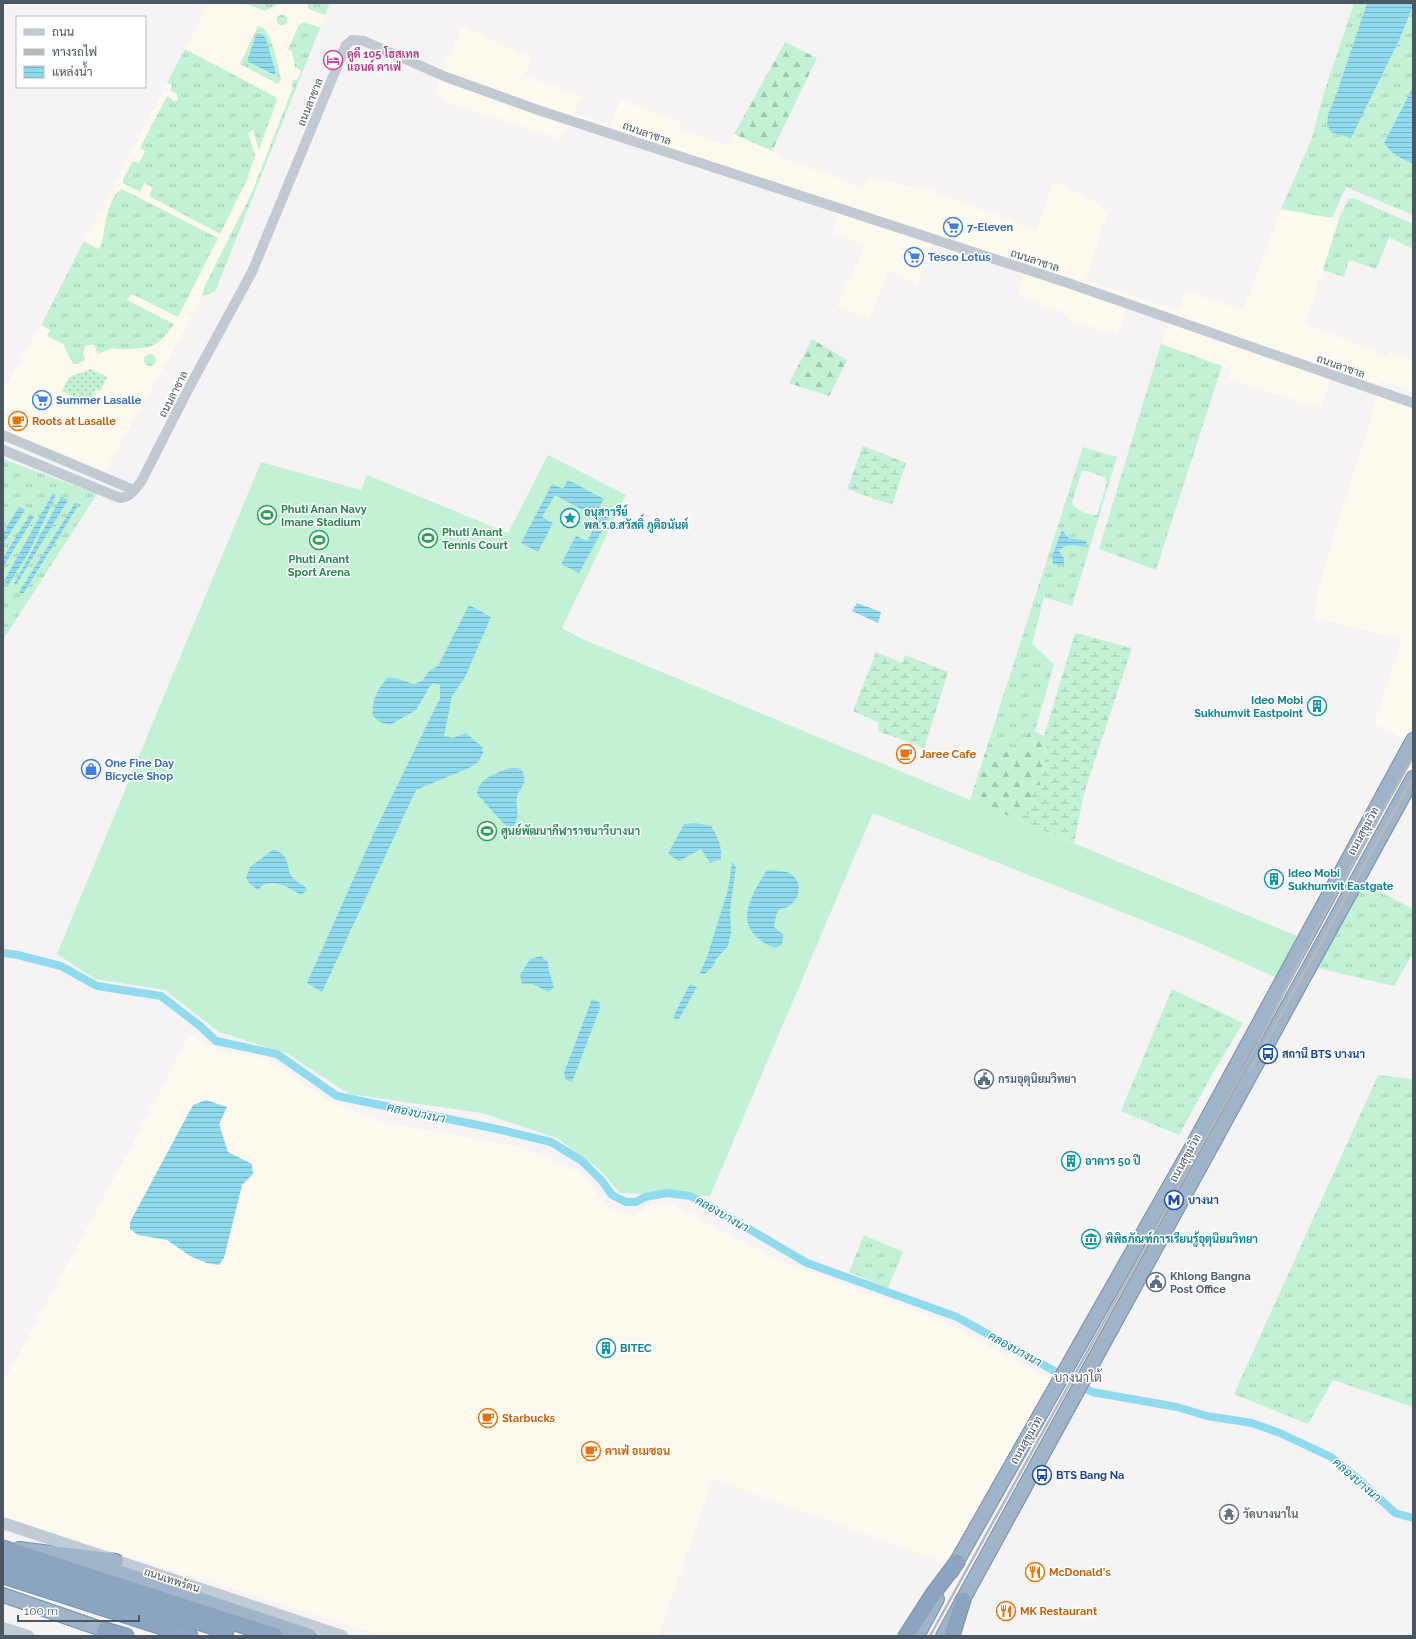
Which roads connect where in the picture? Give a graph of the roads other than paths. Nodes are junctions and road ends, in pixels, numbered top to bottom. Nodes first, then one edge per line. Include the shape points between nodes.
1 (1413, 403) edge
2 (3, 435) edge
3 (3, 450) edge
4 (63, 460) junction
5 (58, 473) junction
6 (134, 490) junction
7 (1413, 740) edge
8 (1413, 778) edge
9 (3, 1523) edge
10 (3, 1547) edge
11 (67, 1555) junction
12 (3, 1561) edge
13 (116, 1561) junction
14 (956, 1562) junction
15 (3, 1576) edge
16 (3, 1595) edge
17 (963, 1600) junction
18 (3, 1628) edge
19 (105, 1630) junction
20 (28, 1636) edge
21 (120, 1636) edge
22 (126, 1636) edge
23 (190, 1636) edge
24 (245, 1636) edge
25 (275, 1636) edge
26 (309, 1636) edge
27 (342, 1636) edge
28 (906, 1636) edge
29 (917, 1636) edge
30 (943, 1636) edge
31 (952, 1636) edge

1 - 6 street, ถนนลาซาล via 1068,283 541,112 446,77 364,40 352,40 346,45 252,272 190,386 142,482
2 - 4 street
3 - 5 street, ถนนลาซาล
4 - 5 street
4 - 6 street
5 - 6 street, ถนนลาซาล via 120,498 127,498
7 - 14 highway, ถนนสุขุมวิท via 1197,1138
8 - 17 highway, ถนนสุขุมวิท
9 - 13 main road, ถนนเทพรัตน
10 - 11 highway
10 - 25 highway
11 - 13 highway
11 - 26 highway
12 - 24 highway
13 - 27 main road, ถนนเทพรัตน
14 - 28 highway
14 - 29 highway, ถนนสุขุมวิท
15 - 23 highway
16 - 19 highway
17 - 30 highway, ถนนสุขุมวิท
17 - 31 highway
18 - 20 main road
19 - 21 highway
19 - 22 highway

